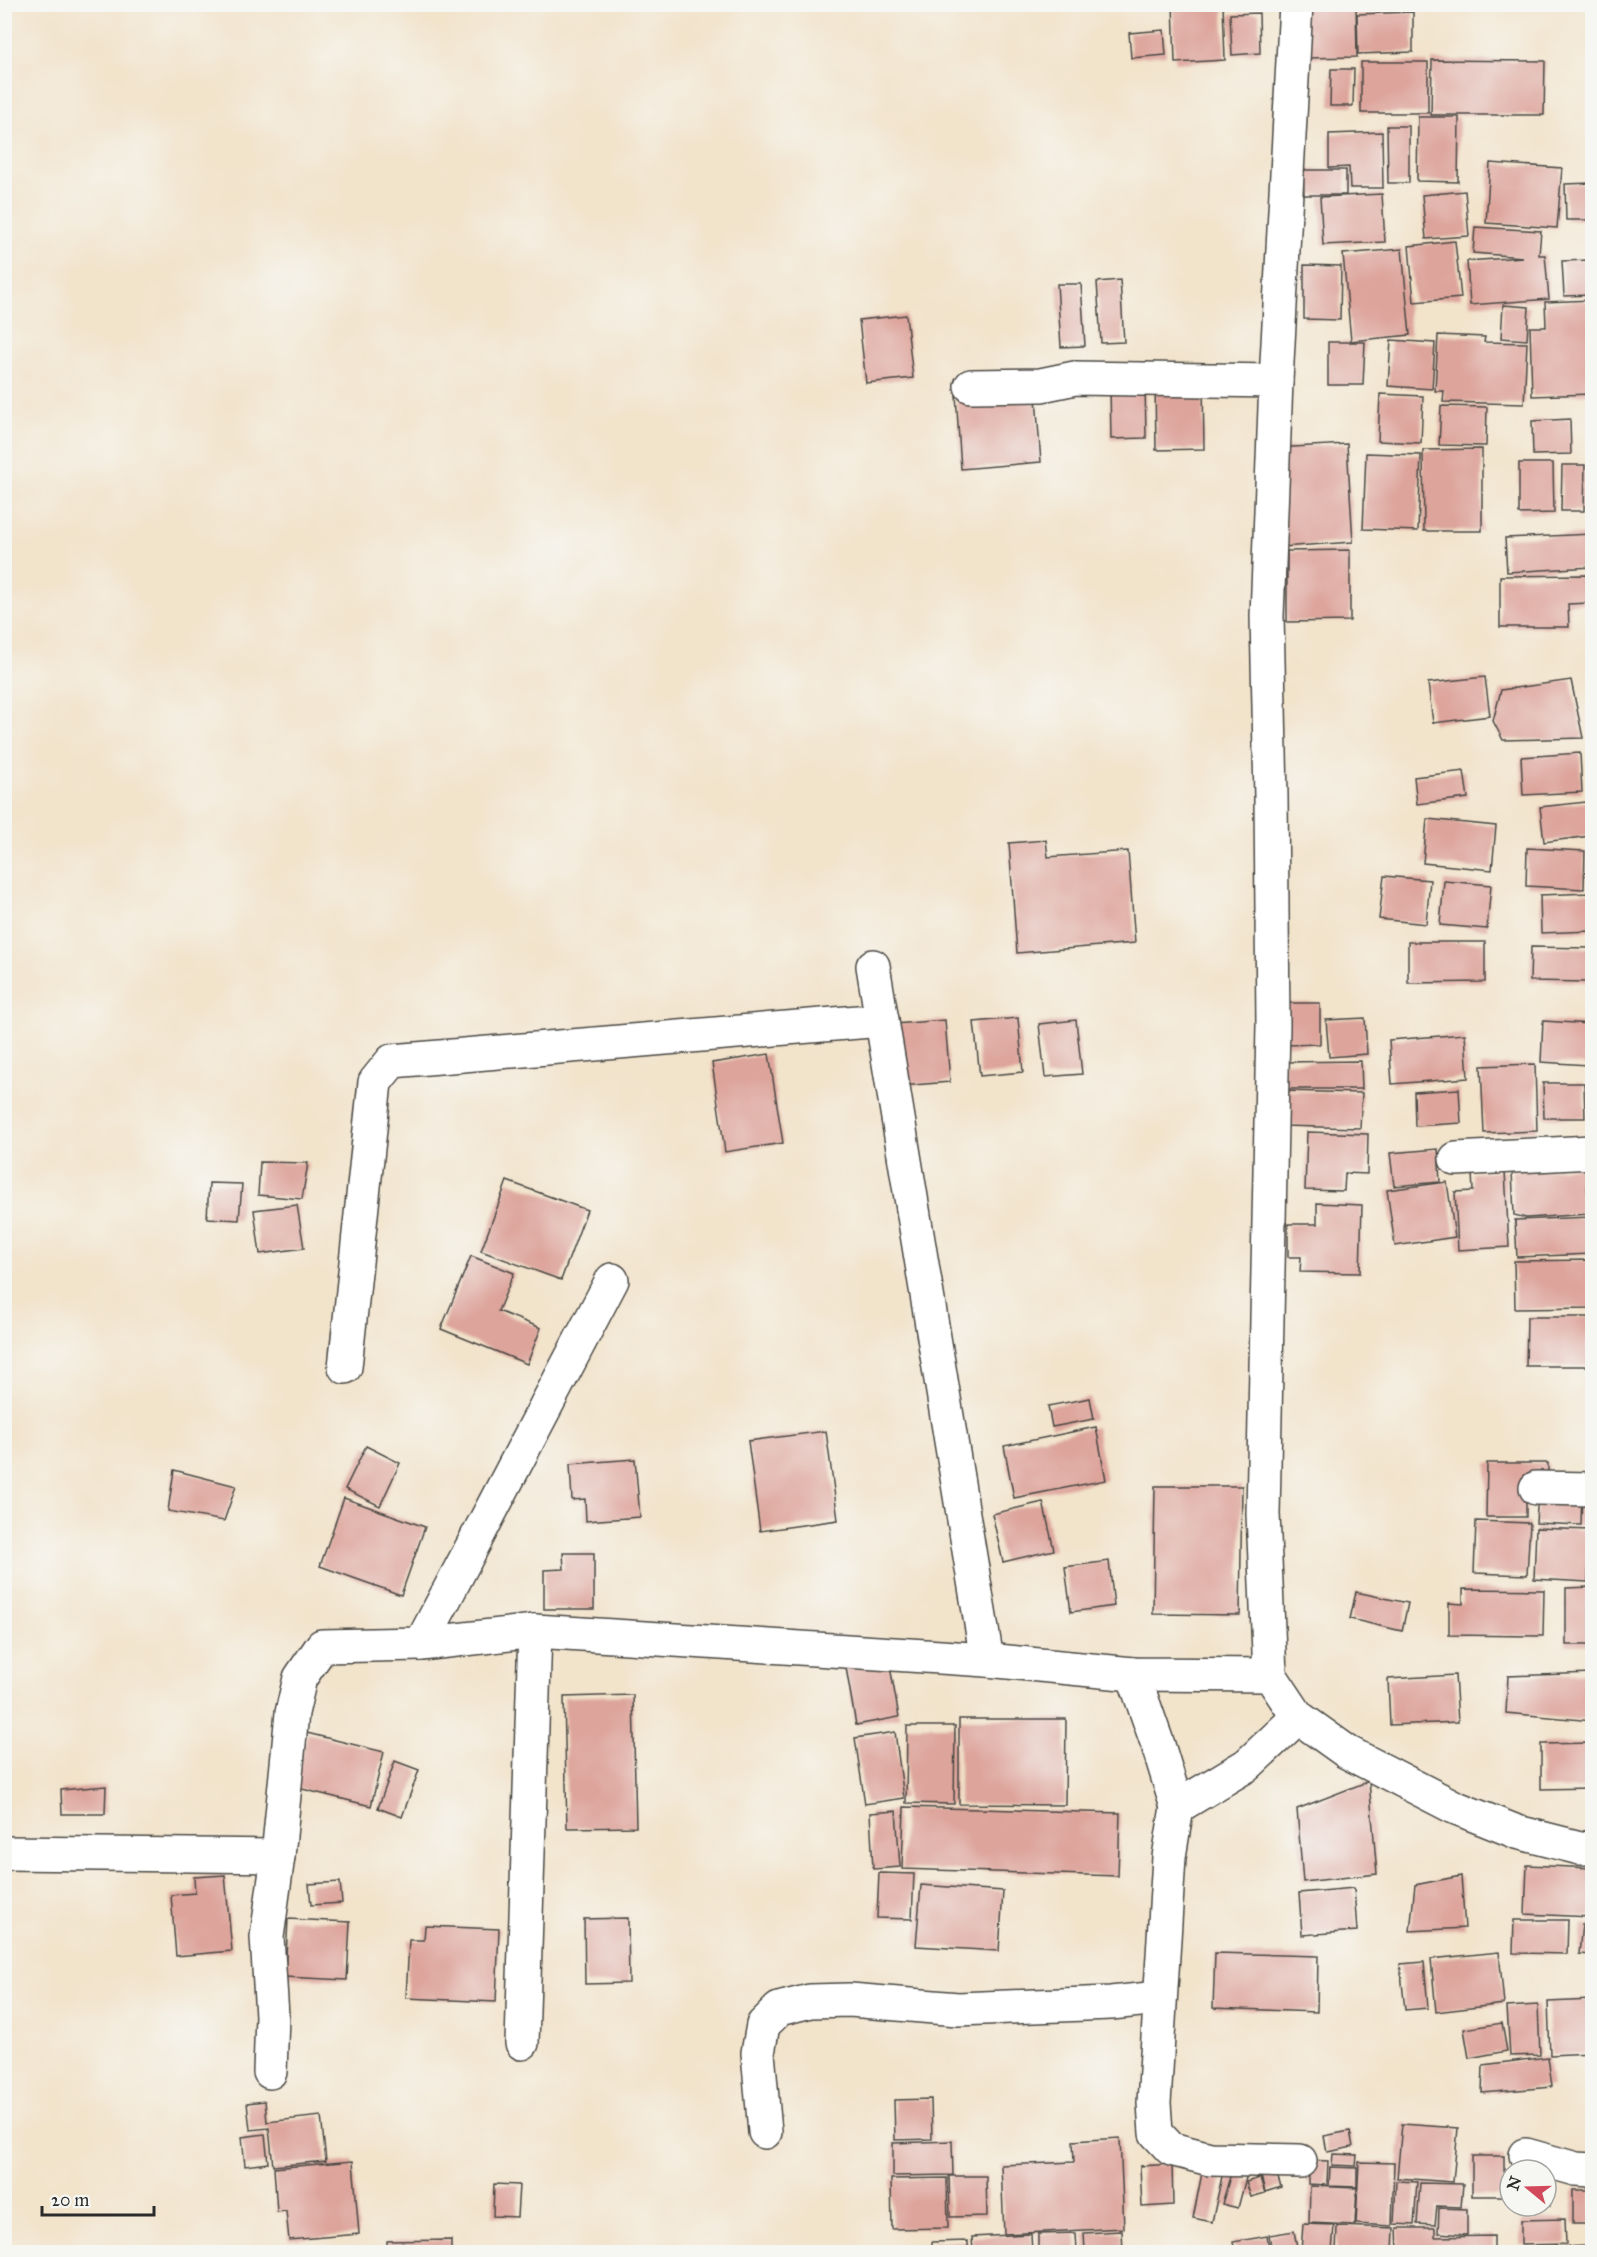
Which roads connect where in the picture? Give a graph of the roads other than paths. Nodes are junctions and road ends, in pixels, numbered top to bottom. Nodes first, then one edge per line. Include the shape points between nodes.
1 (1296, 4) edge
2 (1276, 381) junction
3 (971, 386) dead end
4 (873, 966) dead end
5 (882, 1020) junction
6 (1593, 1152) edge
7 (1456, 1160) dead end
8 (612, 1280) dead end
9 (345, 1367) dead end
10 (1536, 1488) dead end
11 (1593, 1489) edge
12 (535, 1631) junction
13 (421, 1644) junction
14 (987, 1660) junction
15 (1133, 1674) junction
16 (1270, 1675) junction
17 (1298, 1717) junction
18 (1177, 1807) junction
19 (1593, 1848) edge
20 (4, 1853) edge
21 (278, 1856) junction
22 (1159, 1998) junction
23 (522, 2043) dead end
24 (270, 2072) dead end
25 (765, 2132) dead end
26 (1526, 2155) dead end
27 (1300, 2161) dead end
28 (1593, 2170) edge

1 - 2 street
2 - 3 street via 1075,378 1041,386
2 - 16 street via 1267,616 1273,1010 1263,1514
4 - 5 street
5 - 9 street via 392,1061 375,1082
5 - 14 street
6 - 7 street
8 - 13 street
10 - 11 street
12 - 13 street
12 - 14 street
12 - 23 street
13 - 21 street via 322,1647 300,1678 292,1713
14 - 15 street
15 - 16 street
15 - 18 street
16 - 17 street
17 - 18 street via 1247,1765
17 - 19 street via 1347,1752 1454,1807 1517,1832
18 - 22 street via 1169,1857
20 - 21 street
21 - 24 street via 267,1937 272,2016
22 - 25 street via 958,2010 850,2000 810,2001 779,2009 763,2025 758,2053
22 - 27 street via 1156,2133 1171,2149 1210,2159
26 - 28 street

